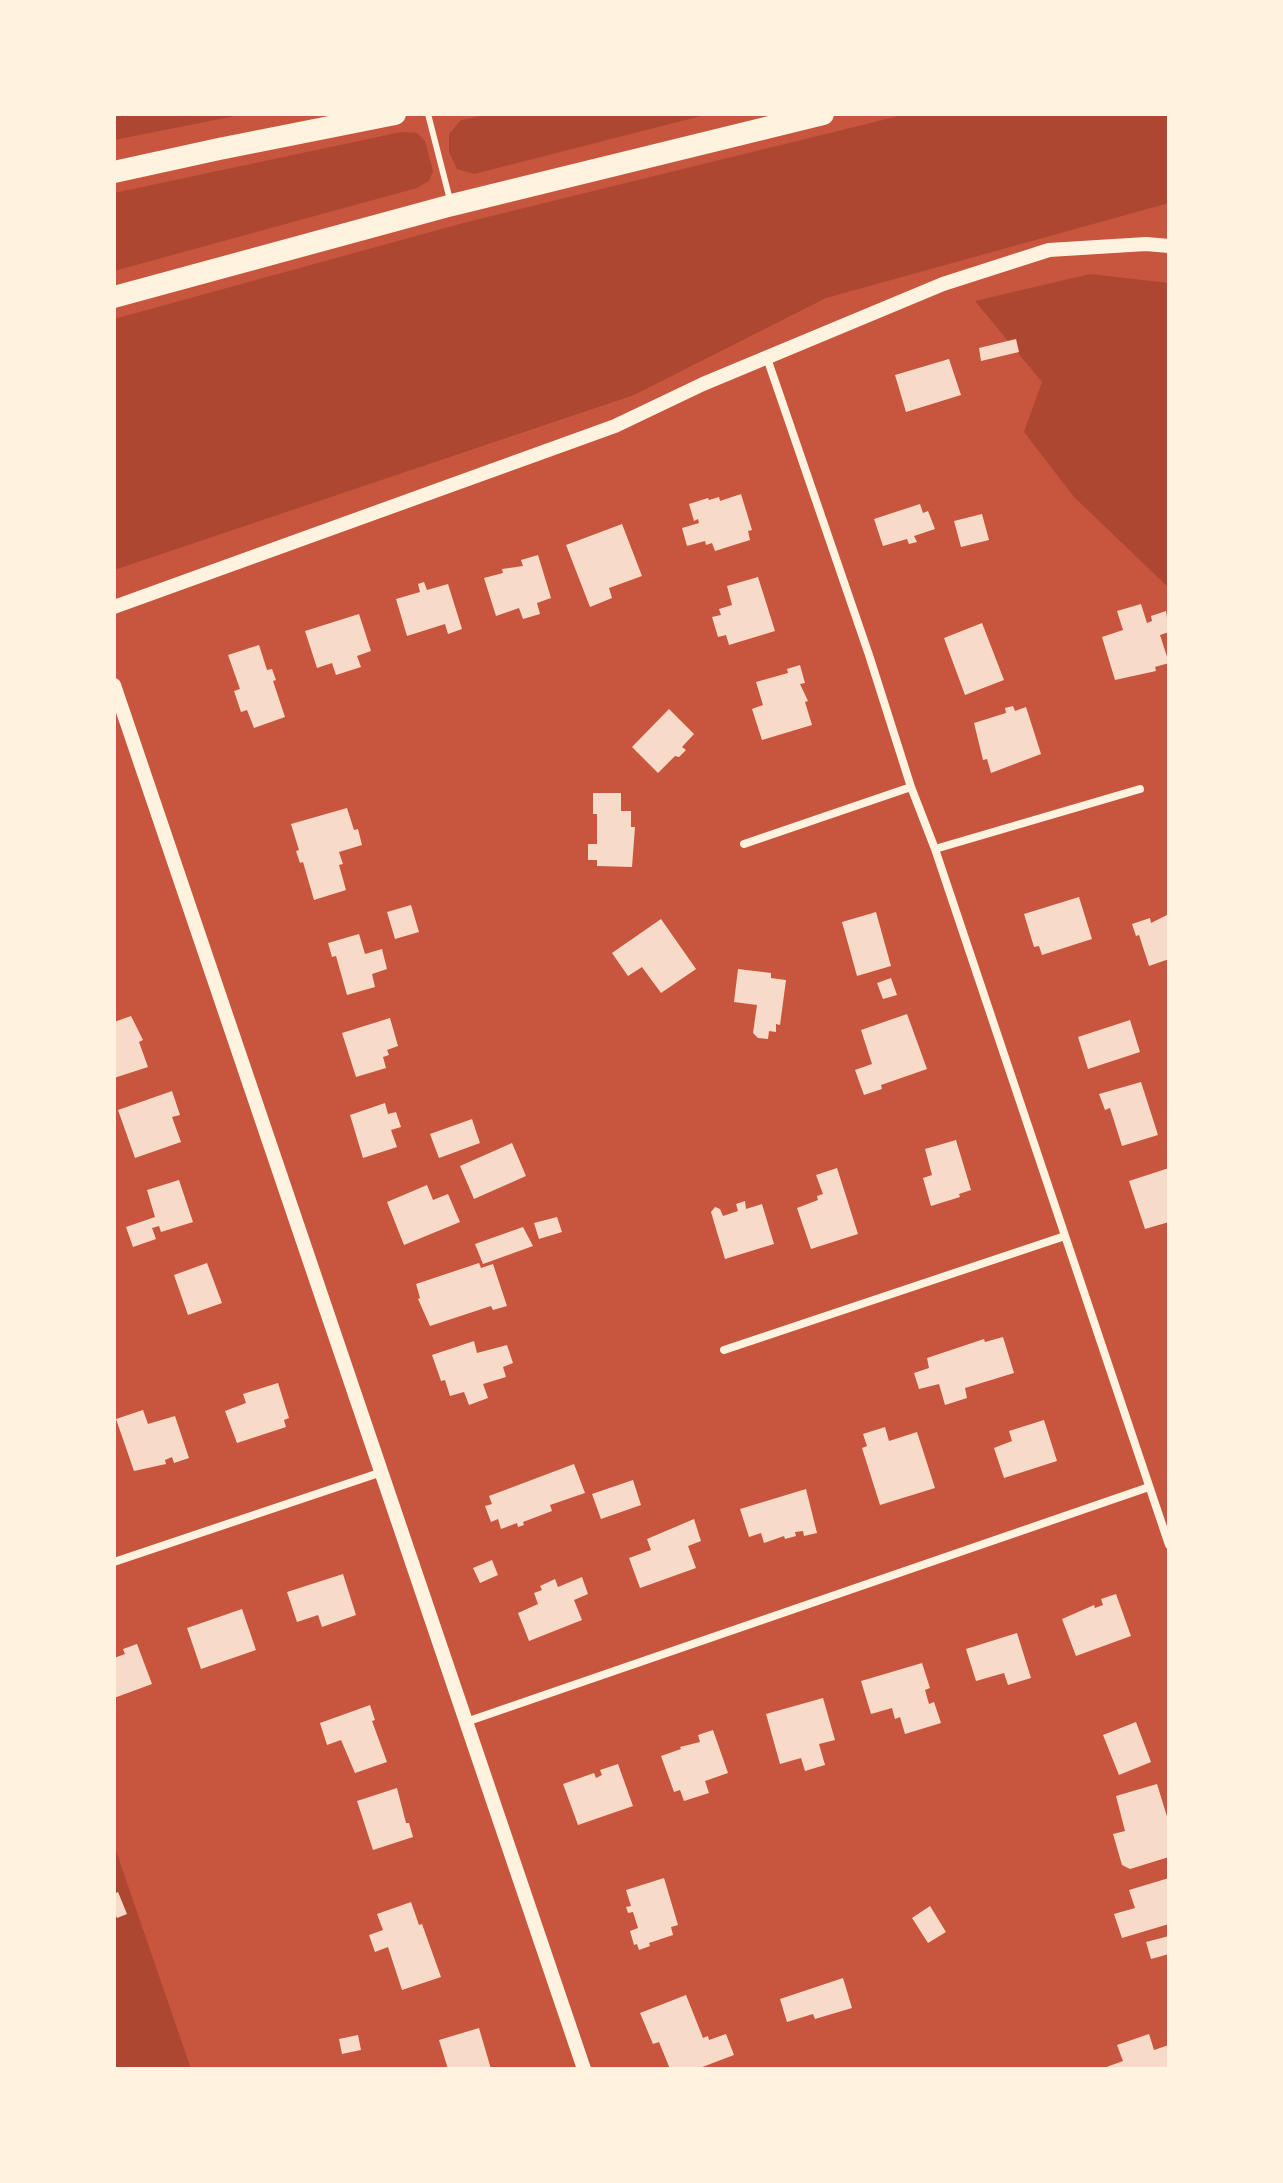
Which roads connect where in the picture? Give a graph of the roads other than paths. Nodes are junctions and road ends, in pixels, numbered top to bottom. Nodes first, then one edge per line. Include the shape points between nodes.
1 (395, 114) edge
2 (428, 114) edge
3 (823, 114) edge
4 (114, 172) edge
5 (452, 205) junction
6 (1169, 246) edge
7 (114, 297) edge
8 (767, 358) junction
9 (114, 607) edge
10 (114, 685) edge
11 (911, 787) junction
12 (1140, 789) dead end
13 (744, 844) dead end
14 (935, 849) junction
15 (1065, 1236) junction
16 (724, 1350) dead end
17 (382, 1472) junction
18 (1149, 1487) junction
19 (1169, 1545) edge
20 (114, 1562) edge
21 (466, 1722) junction
22 (584, 2069) edge

1 - 4 highway
2 - 5 lane
3 - 5 highway
5 - 7 highway
6 - 8 street via 1049,250 943,284
8 - 9 street via 615,426
8 - 11 street
10 - 17 street
11 - 13 street
11 - 14 street
12 - 14 street
14 - 15 street
15 - 16 street
15 - 18 street
17 - 20 street
17 - 21 street
18 - 19 street
18 - 21 street
21 - 22 street

